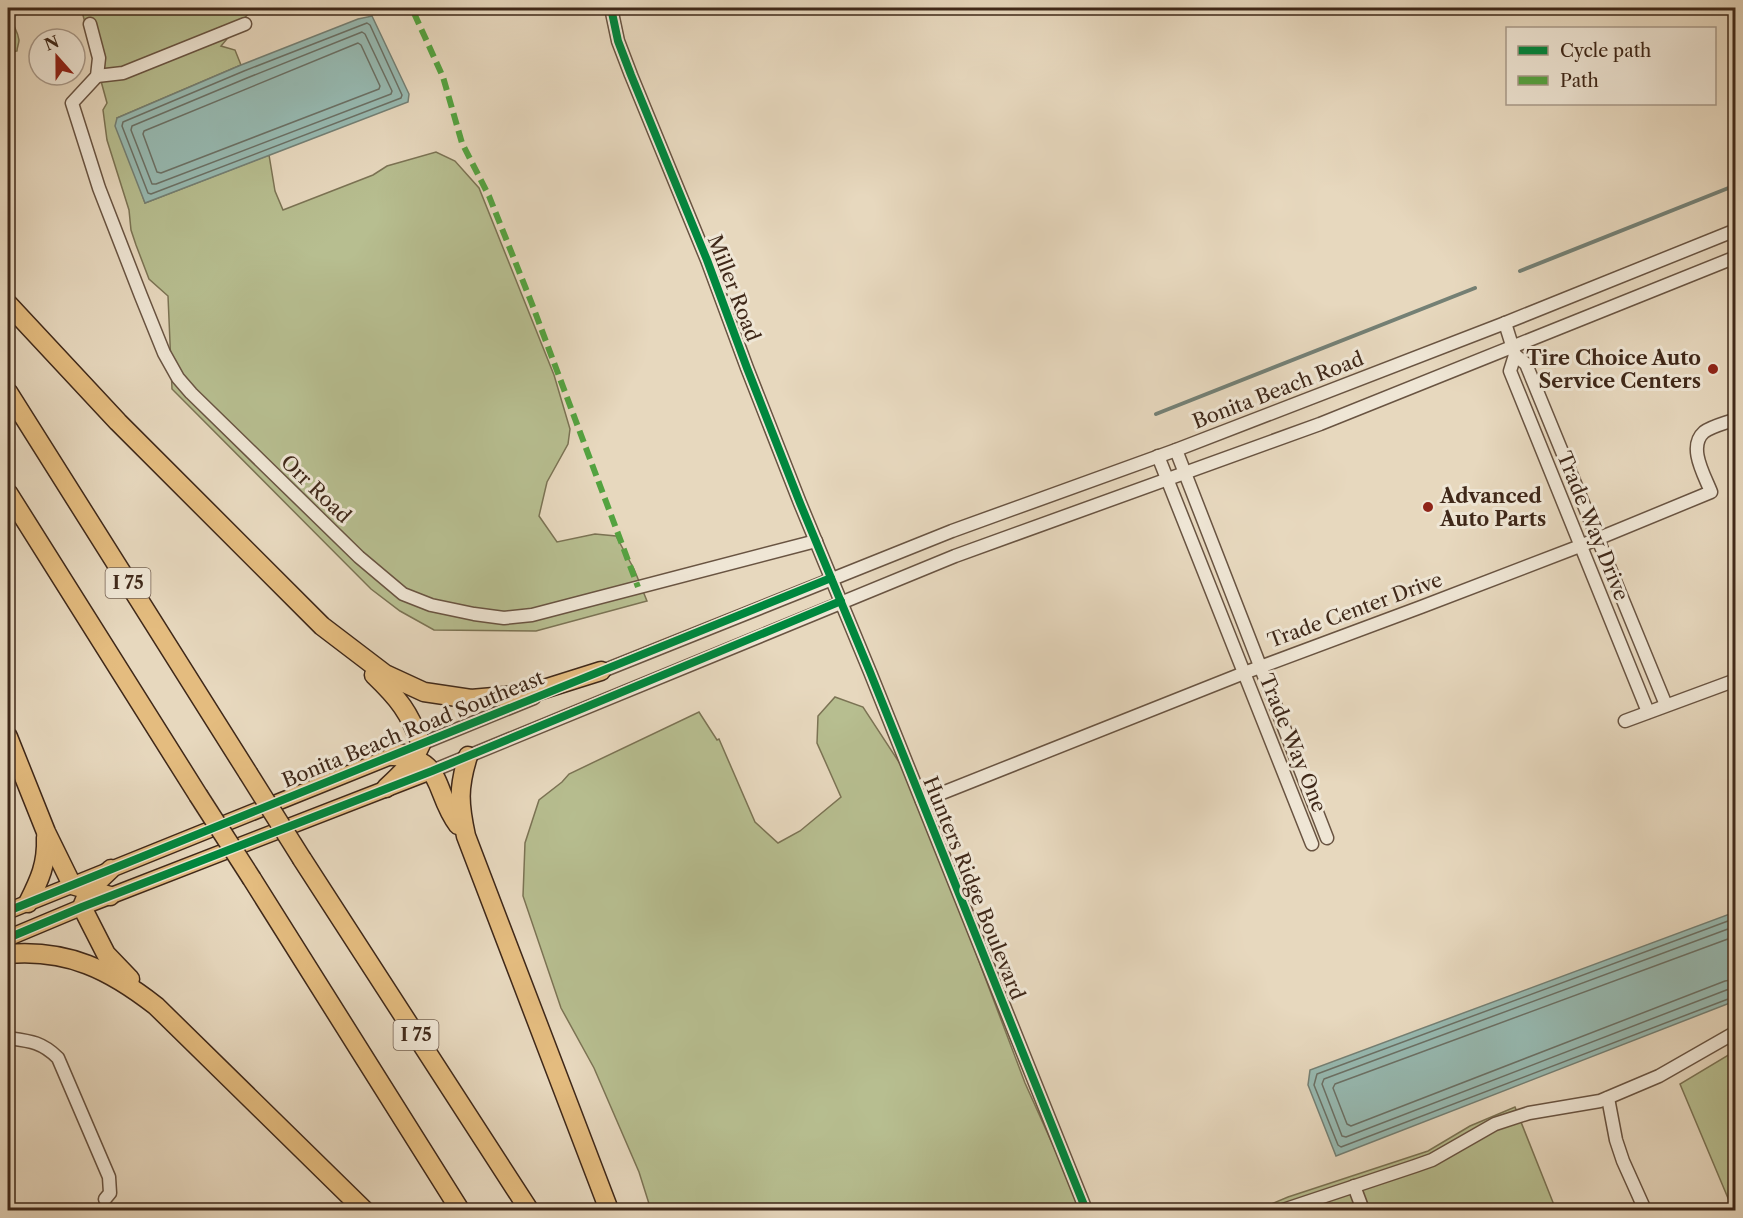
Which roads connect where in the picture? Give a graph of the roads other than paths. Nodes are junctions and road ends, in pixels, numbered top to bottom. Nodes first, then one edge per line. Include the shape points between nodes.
1 (611, 8) edge
2 (90, 24) dead end
3 (245, 24) dead end
4 (97, 76) junction
5 (1736, 230) edge
6 (1736, 256) edge
7 (8, 304) edge
8 (1505, 323) junction
9 (1514, 350) junction
10 (8, 392) edge
11 (1736, 419) edge
12 (1176, 450) junction
13 (1158, 456) junction
14 (1185, 473) junction
15 (1167, 479) junction
16 (8, 493) edge
17 (1597, 538) junction
18 (816, 541) junction
19 (1580, 546) junction
20 (831, 578) junction
21 (841, 602) junction
22 (322, 626) junction
23 (1261, 667) junction
24 (602, 671) junction
25 (1244, 673) junction
26 (1736, 680) edge
27 (1666, 705) junction
28 (1648, 712) junction
29 (1625, 721) dead end
30 (8, 737) edge
31 (418, 751) junction
32 (392, 756) joint
33 (468, 756) junction
34 (432, 771) junction
35 (386, 788) junction
36 (922, 801) junction
37 (46, 832) junction
38 (466, 836) junction
39 (1327, 837) dead end
40 (1312, 844) dead end
41 (111, 869) joint
42 (81, 887) junction
43 (110, 896) junction
44 (28, 903) junction
45 (82, 907) junction
46 (8, 911) edge
47 (8, 938) edge
48 (8, 954) edge
49 (156, 1006) junction
50 (1736, 1032) edge
51 (8, 1038) edge
52 (1608, 1098) junction
53 (1354, 1186) junction
54 (105, 1199) dead end
55 (364, 1210) edge
56 (460, 1210) edge
57 (529, 1210) edge
58 (609, 1210) edge
59 (1086, 1210) edge
60 (1283, 1210) edge
61 (1363, 1210) edge
62 (1645, 1210) edge

1 - 18 street, Miller Road via 624,58
2 - 4 street via 99,58
3 - 4 street via 123,73
4 - 18 street, Orr Road via 72,103 136,286 178,378 255,458 403,594 474,614 525,616
5 - 8 street, Bonita Beach Road
6 - 9 street
7 - 22 highway via 118,422
8 - 9 street, Trade Way Drive
8 - 12 street, Bonita Beach Road
9 - 14 street
9 - 17 street, Trade Way Drive via 1526,364
9 - 19 street, Trade Way Drive via 1510,370
10 - 57 highway, I 75, bridge
11 - 17 street, Trade Center Drive via 1704,433 1698,443 1697,453 1711,492
12 - 13 street, Bonita Beach Road
12 - 14 street, Trade Way One
13 - 15 street, Trade Way One
13 - 20 street, Bonita Beach Road
14 - 15 street
14 - 23 street, Trade Way One
15 - 21 street
15 - 25 street, Trade Way One
16 - 56 highway, I 75, bridge
17 - 19 street, Trade Center Drive
17 - 27 street, Trade Way Drive
18 - 20 street, Miller Road
19 - 23 street, Trade Center Drive
19 - 28 street, Trade Way Drive
20 - 21 street, Hunters Ridge Boulevard
20 - 24 street, Bonita Beach Road Southeast
21 - 33 street
21 - 36 street, Hunters Ridge Boulevard
22 - 24 highway via 385,674 439,695 471,699 528,694
22 - 31 highway via 398,698 411,718
23 - 25 street, Trade Center Drive
23 - 39 street, Trade Way One
24 - 31 street, Bonita Beach Road Southeast
25 - 36 street, Trade Center Drive
25 - 40 street, Trade Way One
26 - 27 street
27 - 28 street
28 - 29 street
30 - 37 highway
31 - 32 highway
31 - 34 highway
31 - 35 highway via 407,769
32 - 41 main road, Bonita Beach Road Southeast
33 - 34 street
33 - 38 highway via 459,795
34 - 35 main road
34 - 38 highway via 453,818
35 - 43 main road
36 - 59 street, Hunters Ridge Boulevard
37 - 42 highway
37 - 44 highway via 45,864
38 - 58 highway
41 - 42 highway
42 - 43 highway
42 - 44 main road
42 - 45 highway
43 - 45 main road
44 - 46 main road
45 - 47 main road
45 - 49 highway via 106,954
48 - 49 highway via 35,953 82,962 120,980
49 - 55 highway
50 - 52 street via 1659,1076
51 - 54 street via 46,1047 58,1058 109,1176 110,1193
52 - 53 street via 1529,1113 1495,1124 1432,1160
52 - 62 street via 1616,1140
53 - 60 street
53 - 61 street

